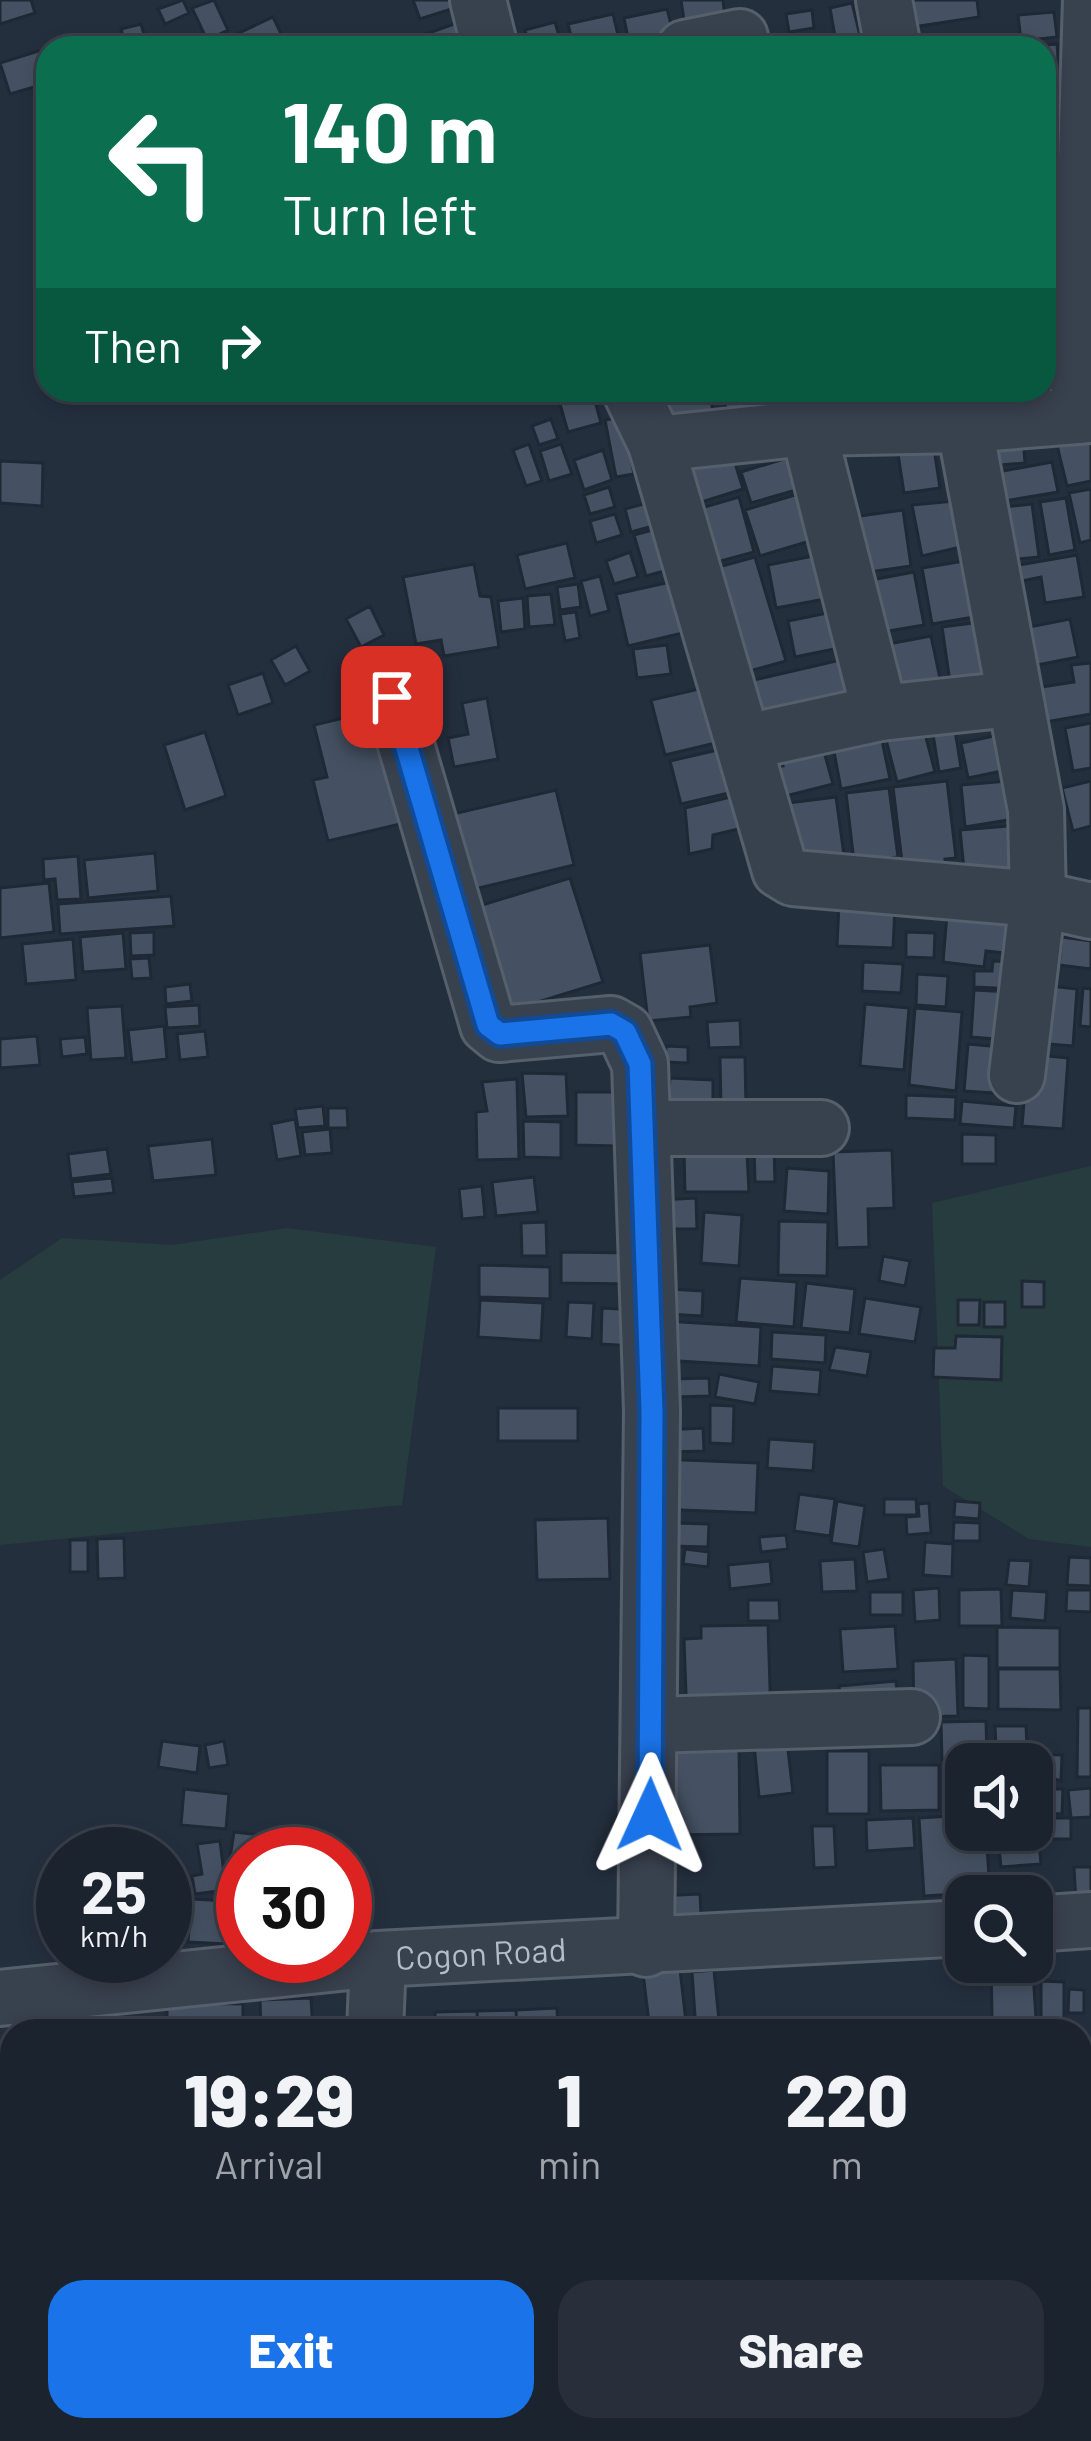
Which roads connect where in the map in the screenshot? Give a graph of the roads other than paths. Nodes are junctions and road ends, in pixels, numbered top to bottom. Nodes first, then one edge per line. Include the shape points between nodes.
1 (478, 0) edge
2 (884, 0) edge
3 (1091, 0) edge
4 (487, 36) edge
5 (891, 36) edge
6 (636, 402) edge
7 (962, 408) edge
8 (1084, 416) edge
9 (808, 428) junction
10 (656, 444) junction
11 (392, 697) dead end
12 (1012, 699) junction
13 (880, 713) junction
14 (746, 742) junction
15 (1039, 899) junction
16 (1091, 911) edge
17 (1016, 1075) dead end
18 (644, 1128) junction
19 (821, 1128) dead end
20 (912, 1717) dead end
21 (652, 1725) junction
22 (1091, 1920) edge
23 (1053, 1923) edge
24 (945, 1929) edge
25 (646, 1949) junction
26 (378, 1959) junction
27 (0, 1998) edge
28 (376, 2019) edge

1 - 4 street
2 - 5 street
3 - 8 street
6 - 10 street
7 - 8 street
7 - 9 street
7 - 12 street
9 - 10 street
9 - 13 street
10 - 14 street
11 - 18 street via 488,1025 500,1034 601,1022 625,1032 640,1064
12 - 13 street
12 - 15 street via 1036,809
13 - 14 street
14 - 15 street via 773,857 793,878
15 - 16 street
15 - 17 street
18 - 19 street
18 - 21 street
20 - 21 street
21 - 25 street
22 - 23 street
24 - 25 street, Cogon Road
25 - 26 street, Cogon Road
26 - 27 street, Cogon Road
26 - 28 street

